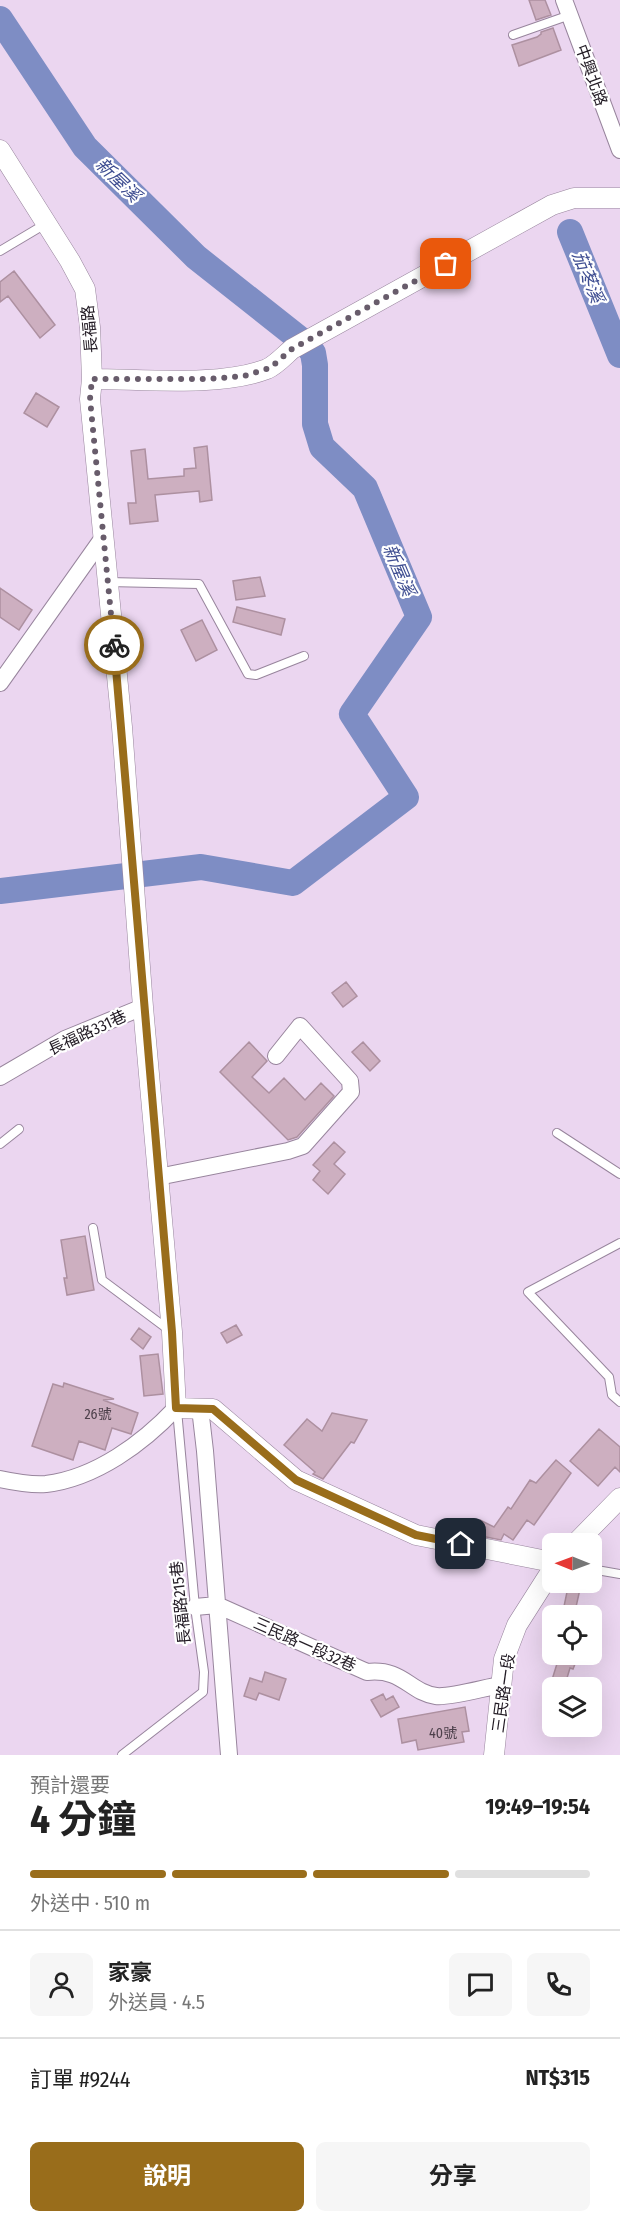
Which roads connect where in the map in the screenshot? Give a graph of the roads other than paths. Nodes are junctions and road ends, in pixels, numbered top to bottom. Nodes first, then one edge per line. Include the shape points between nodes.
1 (567, 8) edge
2 (513, 35) dead end
3 (0, 150) edge
4 (620, 150) edge
5 (620, 198) edge
6 (47, 223) junction
7 (0, 251) edge
8 (92, 379) junction
9 (102, 539) junction
10 (107, 582) junction
11 (304, 656) dead end
12 (0, 683) edge
13 (143, 1007) junction
14 (276, 1056) dead end
15 (0, 1077) edge
16 (19, 1129) dead end
17 (557, 1133) dead end
18 (0, 1144) edge
19 (620, 1174) edge
20 (158, 1177) junction
21 (93, 1228) dead end
22 (620, 1243) edge
23 (172, 1332) junction
24 (620, 1402) edge
25 (176, 1408) junction
26 (200, 1408) junction
27 (0, 1479) edge
28 (620, 1498) edge
29 (586, 1533) edge
30 (542, 1560) edge
31 (602, 1571) edge
32 (620, 1574) edge
33 (542, 1586) edge
34 (206, 1606) junction
35 (501, 1685) junction
36 (122, 1755) edge
37 (229, 1755) edge
38 (494, 1755) edge

1 - 2 lane
1 - 4 street, 中興北路
3 - 6 street, 長福路
5 - 8 street via 574,198 552,205 292,349 270,368 244,376 208,379
6 - 7 lane
6 - 8 street, 長福路 via 85,290
8 - 9 street, 長福路 via 90,399
9 - 10 street, 長福路
9 - 12 street
10 - 11 lane via 199,584 248,674 256,675
10 - 13 street, 長福路
13 - 15 street, 長福路331巷 via 65,1039
13 - 20 street, 長福路
14 - 20 street via 300,1026 350,1081 351,1092 303,1146
16 - 18 lane
17 - 19 lane
20 - 23 street, 長福路
21 - 23 lane via 102,1280
22 - 24 lane via 528,1292 609,1377 612,1395
23 - 25 street, 長福路
25 - 26 street
25 - 27 street via 153,1433 98,1467 65,1481 43,1484
25 - 34 lane, 長福路215巷
26 - 30 street via 213,1409 296,1480 416,1535
26 - 34 street via 205,1451
28 - 29 street
31 - 32 lane
33 - 35 street, 三民路一段 via 517,1625 504,1659
34 - 35 street, 三民路一段32巷 via 367,1672 392,1673 437,1696
34 - 36 lane, 長福路215巷 via 203,1692
34 - 37 street
35 - 38 street, 三民路一段

